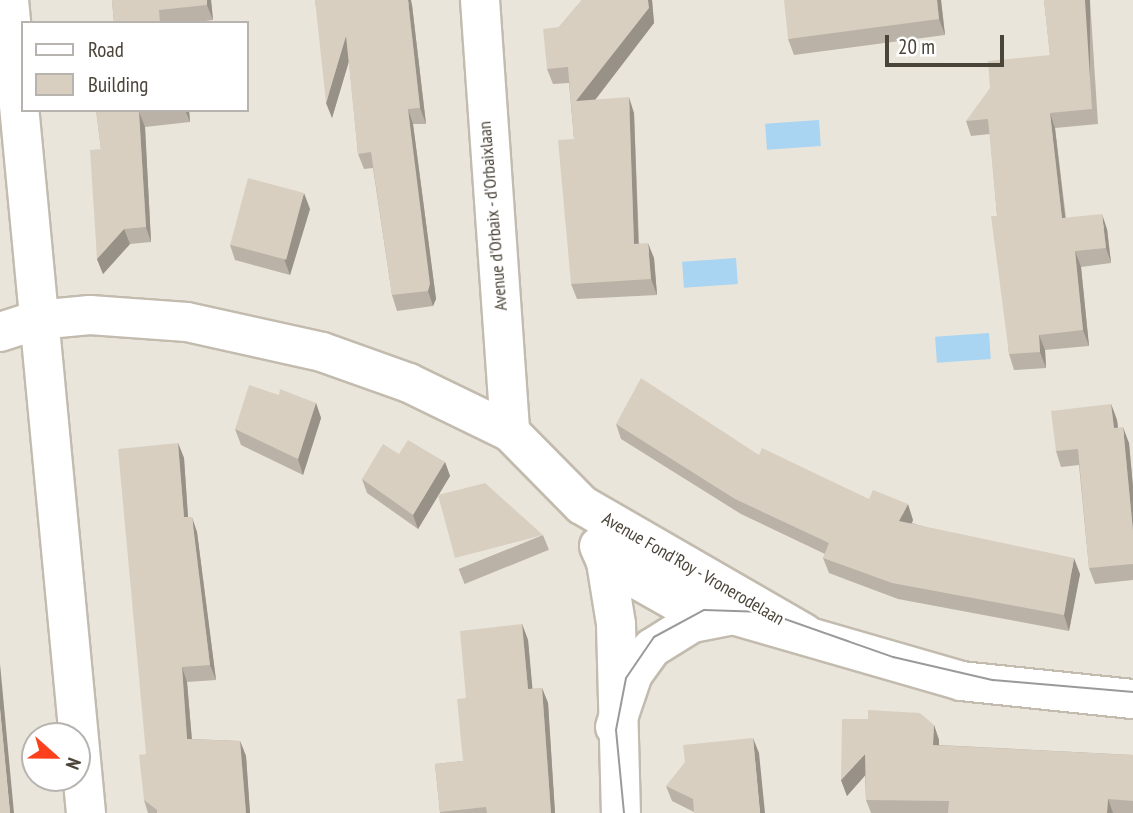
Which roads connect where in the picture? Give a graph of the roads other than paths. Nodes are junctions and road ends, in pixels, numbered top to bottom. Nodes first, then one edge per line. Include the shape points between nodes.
1 (9, 0) edge
2 (480, 0) edge
3 (37, 320) junction
4 (0, 332) edge
5 (510, 432) junction
6 (582, 505) junction
7 (606, 562) junction
8 (707, 619) junction
9 (804, 633) junction
10 (1133, 699) edge
11 (615, 727) junction
12 (86, 813) edge
13 (621, 813) edge

1 - 3 street
2 - 5 street, Avenue d'Orbaix - d'Orbaixlaan
3 - 4 street, Avenue Fond'Roy - Vronerodelaan
3 - 5 street, Avenue Fond'Roy - Vronerodelaan via 90,315 187,322 322,352 409,383
3 - 12 street
5 - 6 street, Avenue Fond'Roy - Vronerodelaan
6 - 7 street, Avenue Fond'Roy - Vronerodelaan
6 - 9 street, Avenue Fond'Roy - Vronerodelaan
7 - 8 street, Avenue Fond'Roy - Vronerodelaan
7 - 11 street via 616,624
8 - 9 street, Avenue Fond'Roy - Vronerodelaan via 749,616
8 - 11 street, Avenue Fond'Roy - Vronerodelaan via 674,632 647,655 618,706
9 - 10 street, Avenue Fond'Roy - Vronerodelaan via 968,682
11 - 13 street

